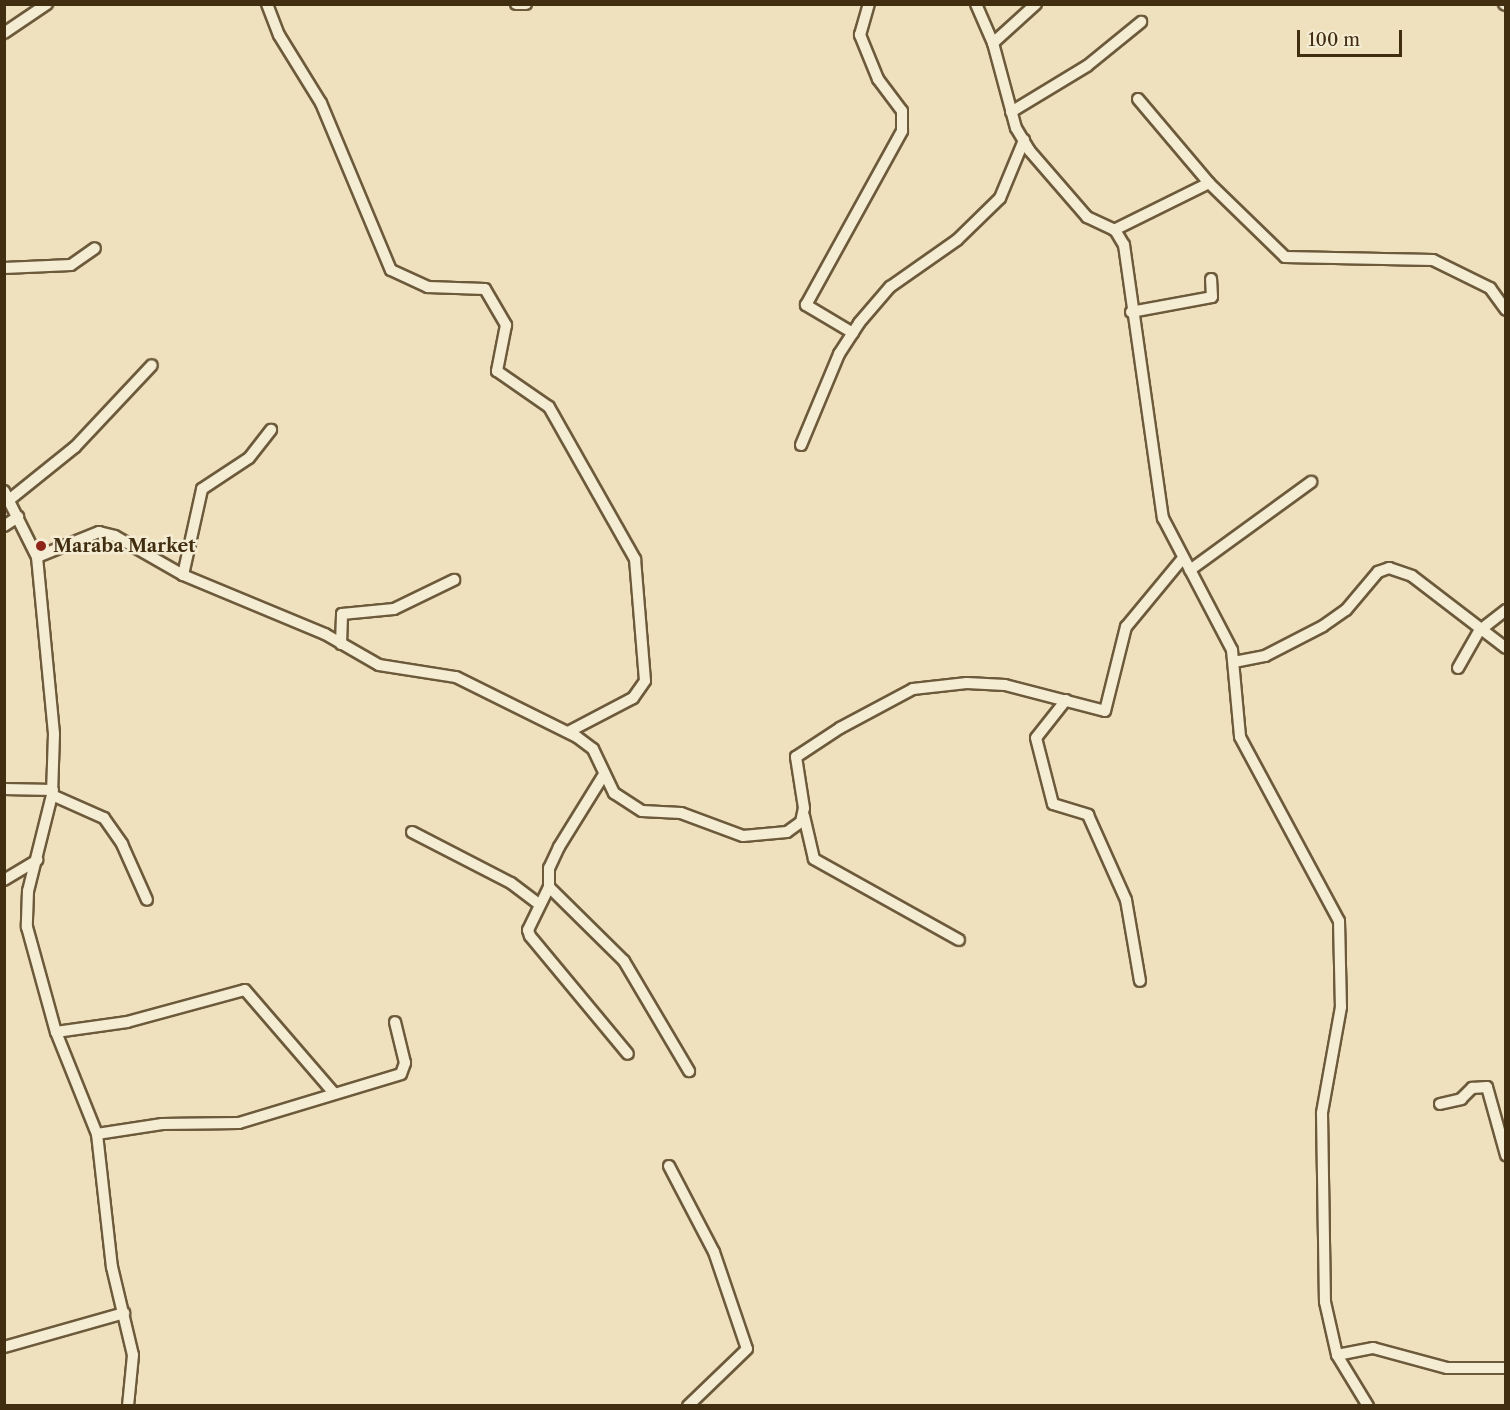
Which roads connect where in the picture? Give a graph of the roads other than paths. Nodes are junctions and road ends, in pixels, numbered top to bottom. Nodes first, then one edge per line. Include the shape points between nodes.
1 (47, 4) edge
2 (267, 4) edge
3 (516, 4) edge
4 (526, 4) edge
5 (870, 4) edge
6 (976, 4) edge
7 (1036, 4) edge
8 (1142, 22) dead end
9 (4, 33) edge
10 (993, 43) junction
11 (1138, 99) dead end
12 (1011, 112) junction
13 (1023, 140) junction
14 (1209, 183) junction
15 (1114, 230) junction
16 (95, 248) dead end
17 (4, 268) edge
18 (1211, 279) dead end
19 (1506, 310) edge
20 (1131, 312) junction
21 (853, 333) junction
22 (152, 365) dead end
23 (271, 430) dead end
24 (801, 445) dead end
25 (1311, 482) dead end
26 (7, 496) edge
27 (18, 517) junction
28 (4, 526) edge
29 (38, 557) junction
30 (1183, 558) junction
31 (1190, 570) junction
32 (183, 575) junction
33 (454, 580) dead end
34 (1506, 610) edge
35 (1479, 631) junction
36 (341, 644) junction
37 (1506, 648) edge
38 (1234, 662) junction
39 (1458, 668) dead end
40 (1066, 700) junction
41 (568, 732) junction
42 (603, 776) junction
43 (4, 789) edge
44 (52, 792) junction
45 (804, 816) junction
46 (412, 832) dead end
47 (37, 860) junction
48 (4, 880) edge
49 (549, 887) junction
50 (147, 900) dead end
51 (540, 905) junction
52 (959, 940) dead end
53 (1140, 981) dead end
54 (395, 1022) dead end
55 (56, 1032) junction
56 (628, 1054) dead end
57 (689, 1071) dead end
58 (333, 1092) junction
59 (1440, 1104) dead end
60 (97, 1134) junction
61 (1506, 1155) edge
62 (669, 1166) dead end
63 (124, 1312) junction
64 (4, 1347) edge
65 (1337, 1355) junction
66 (1506, 1368) edge
67 (128, 1406) edge
68 (688, 1406) edge
69 (1368, 1406) edge

1 - 9 street
2 - 41 street via 279,35 317,94 391,270 428,287 485,289 506,325 497,371 549,407 635,560 645,681 633,698
3 - 4 street
5 - 21 street via 860,35 878,79 902,111 902,130 806,306
6 - 10 street
7 - 10 street
8 - 12 street via 1087,66
10 - 12 street
11 - 14 street
12 - 13 street
13 - 15 street via 1087,217
13 - 21 street via 1000,198 957,240 890,287
14 - 15 street
14 - 19 street via 1285,257 1432,260 1490,288
15 - 20 street via 1129,266
16 - 17 street via 70,265 51,270
18 - 20 street via 1212,297
20 - 30 street via 1163,518
21 - 24 street via 822,390
22 - 26 street via 75,447
23 - 32 street via 249,458 202,489
25 - 31 street
26 - 27 street
27 - 28 street
27 - 29 street
29 - 32 street via 105,532
29 - 44 street via 52,710
30 - 31 street
30 - 40 street via 1126,627 1108,708 1099,711
31 - 38 street
32 - 36 street
33 - 36 street via 394,609 342,614
34 - 35 street
35 - 37 street
35 - 38 street via 1412,576 1389,568 1378,572 1346,610 1323,626 1264,656
35 - 39 street
36 - 41 street via 392,670 456,677
38 - 65 street via 1240,737 1287,829 1335,907 1343,943 1341,1006 1323,1113 1322,1154 1325,1302
40 - 45 street via 1005,685 968,683 913,689 891,698 796,757
40 - 53 street via 1036,738 1053,804 1088,815 1126,900
41 - 42 street via 593,748
42 - 45 street via 622,801 642,811 681,813 743,836 786,832
42 - 49 street via 559,847 549,868
43 - 44 street
44 - 47 street
44 - 50 street via 104,818 122,844
45 - 52 street via 814,859
46 - 51 street via 511,883
47 - 48 street
47 - 55 street via 28,891 27,927
49 - 51 street
49 - 57 street via 624,961
51 - 56 street via 530,936
54 - 58 street via 405,1064 401,1074
55 - 58 street via 127,1022 245,990
55 - 60 street
58 - 60 street via 239,1123 162,1124
59 - 61 street via 1461,1099 1472,1088 1487,1087
60 - 63 street via 112,1267
62 - 68 street via 714,1252 747,1348
63 - 64 street
63 - 67 street via 133,1355
65 - 66 street via 1373,1348 1447,1368
65 - 69 street

